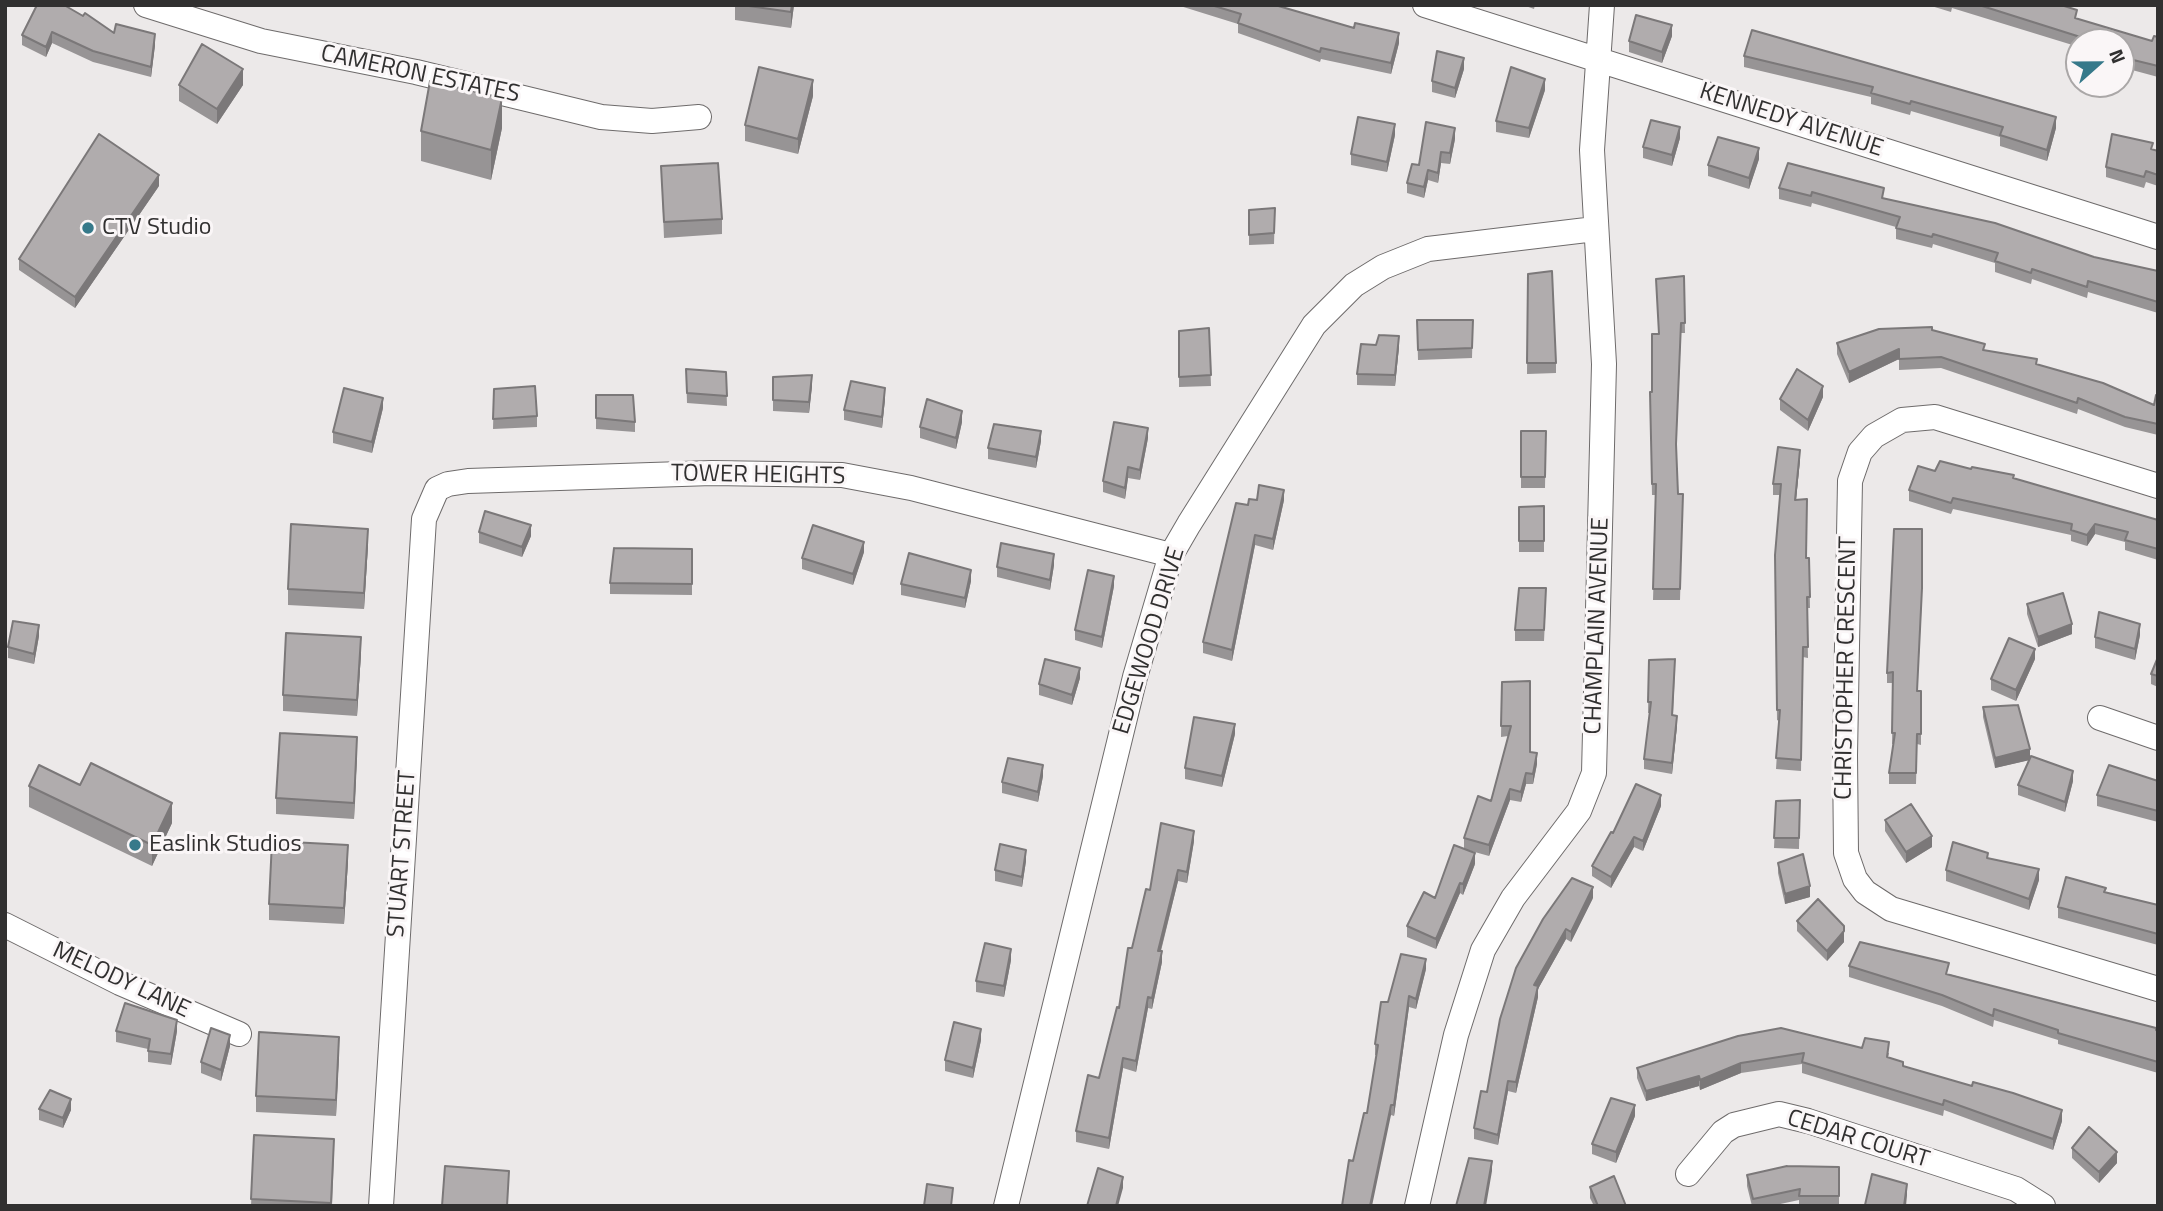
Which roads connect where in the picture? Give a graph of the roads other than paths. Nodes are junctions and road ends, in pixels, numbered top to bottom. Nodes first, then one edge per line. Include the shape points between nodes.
1 (146, 5) edge
2 (1425, 5) edge
3 (1602, 5) edge
4 (1597, 60) junction
5 (699, 117) dead end
6 (1595, 229) junction
7 (2158, 237) edge
8 (2158, 486) edge
9 (429, 502) joint
10 (1171, 555) junction
11 (2100, 718) dead end
12 (2158, 738) edge
13 (5, 925) edge
14 (2158, 989) edge
15 (239, 1034) dead end
16 (1688, 1174) dead end
17 (381, 1206) edge
18 (1006, 1206) edge
19 (1417, 1206) edge
20 (2043, 1206) edge

1 - 5 street, CAMERON ESTATES via 261,41 416,72 601,117 652,121
2 - 4 street, KENNEDY AVENUE
3 - 4 street, CHAMPLAIN AVENUE
4 - 6 street, CHAMPLAIN AVENUE via 1591,150
4 - 7 street, KENNEDY AVENUE
6 - 10 street, EDGEWOOD DRIVE via 1428,249 1354,285 1314,325
6 - 19 street, CHAMPLAIN AVENUE via 1604,364 1594,773 1579,811 1513,898 1483,950 1456,1035
8 - 14 street, CHRISTOPHER CRESCENT via 1942,419 1910,418 1874,436 1860,452 1850,481 1845,755 1846,853 1854,879 1865,892 1891,909
9 - 10 street, TOWER HEIGHTS via 440,487 460,482 842,475 911,488
9 - 17 street, STUART STREET via 424,519
10 - 18 street, EDGEWOOD DRIVE via 1133,685
11 - 12 street
13 - 15 street, MELODY LANE via 120,983
16 - 20 street, CEDAR COURT via 1723,1132 1779,1114 2016,1189

